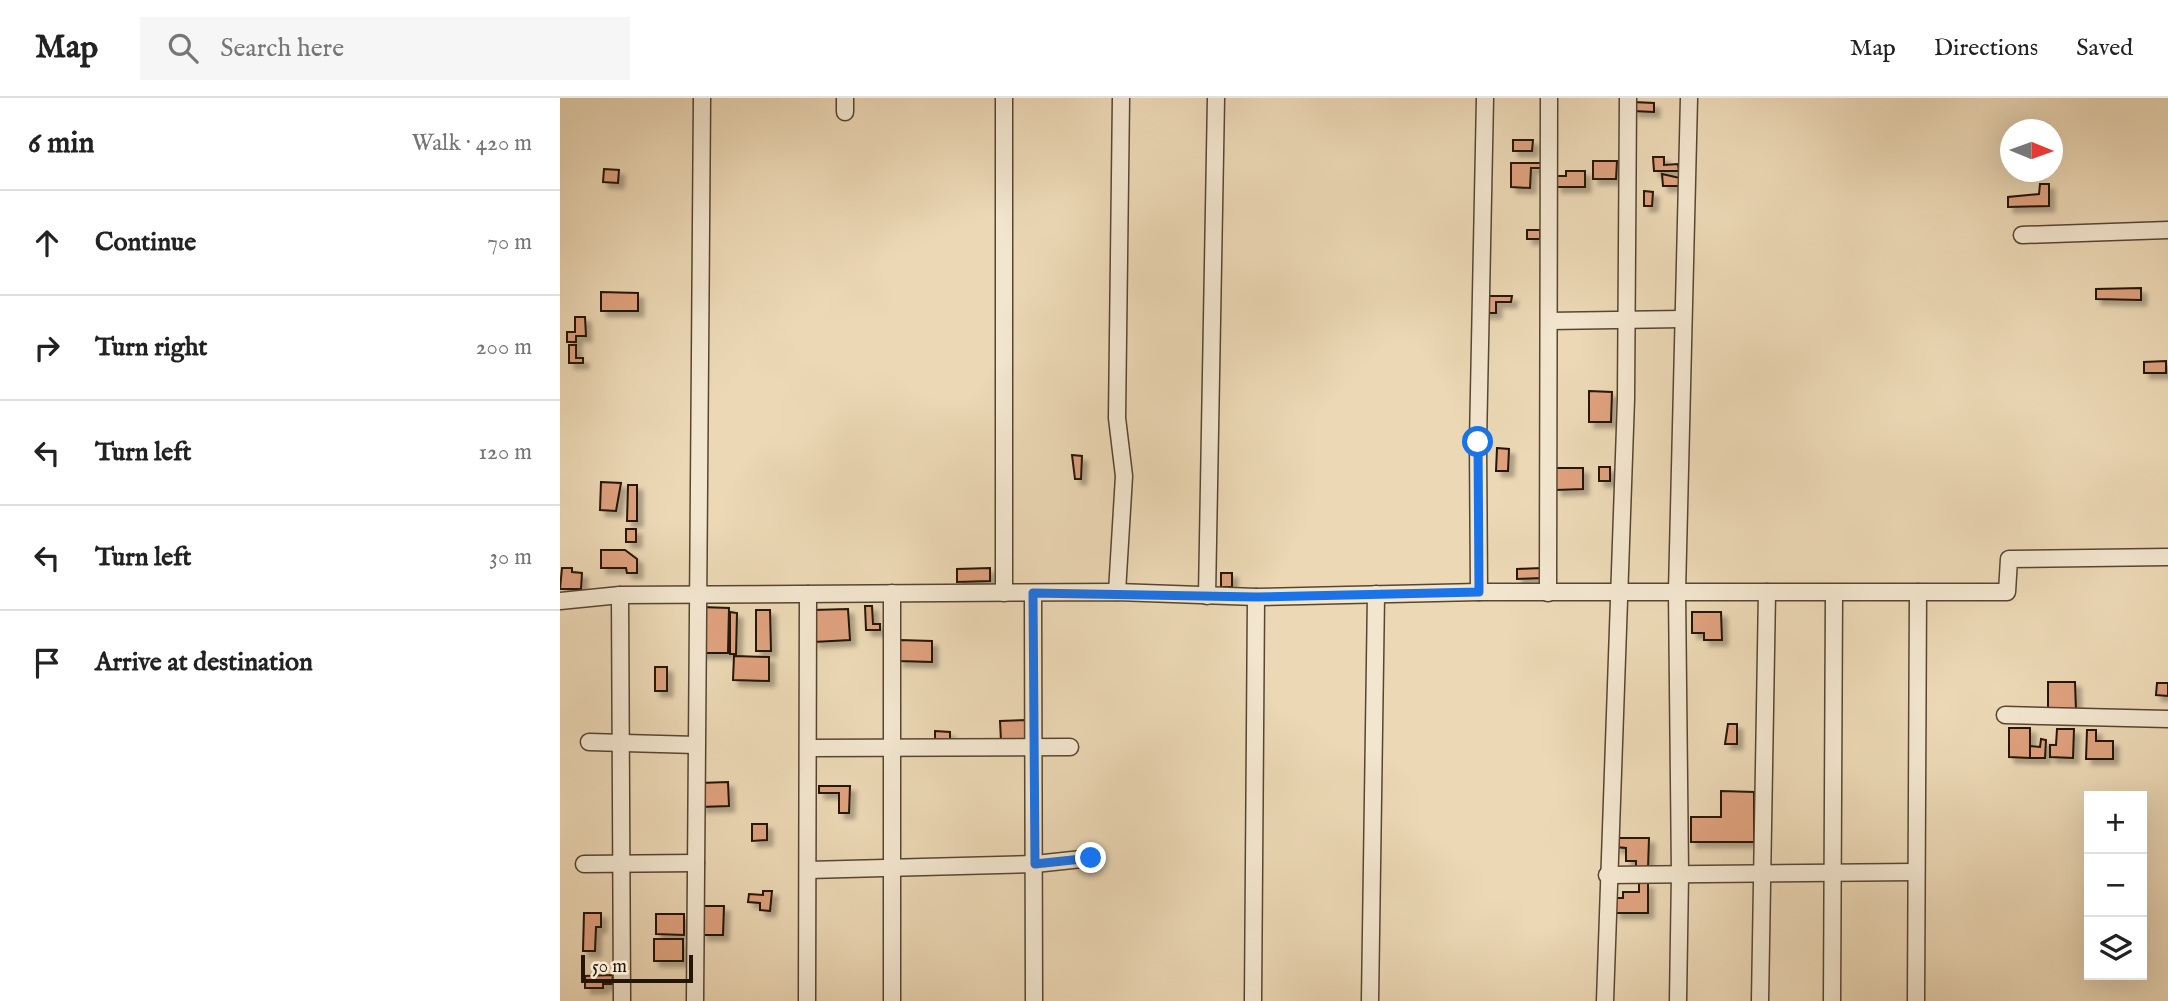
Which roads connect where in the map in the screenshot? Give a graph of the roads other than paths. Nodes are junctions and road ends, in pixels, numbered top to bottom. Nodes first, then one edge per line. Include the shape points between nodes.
1 (702, 98) edge
2 (1004, 98) edge
3 (1121, 98) edge
4 (1216, 98) edge
5 (1485, 98) edge
6 (1549, 98) edge
7 (1628, 98) edge
8 (1689, 98) edge
9 (2168, 230) edge
10 (2022, 235) dead end
11 (1626, 319) junction
12 (1682, 319) junction
13 (1549, 321) junction
14 (2168, 557) edge
15 (1479, 592) junction
16 (1621, 592) junction
17 (1677, 592) junction
18 (1767, 592) junction
19 (1918, 592) junction
20 (892, 593) junction
21 (1004, 593) junction
22 (1033, 593) junction
23 (1117, 593) junction
24 (1548, 593) junction
25 (697, 594) junction
26 (808, 594) junction
27 (1376, 594) junction
28 (1834, 594) junction
29 (621, 595) junction
30 (1207, 596) junction
31 (1256, 597) junction
32 (560, 601) edge
33 (2005, 715) dead end
34 (2168, 719) edge
35 (589, 742) dead end
36 (621, 742) junction
37 (696, 745) junction
38 (1034, 747) junction
39 (1070, 747) dead end
40 (808, 748) junction
41 (894, 750) junction
42 (1091, 858) dead end
43 (621, 863) junction
44 (696, 863) junction
45 (584, 864) dead end
46 (1035, 864) junction
47 (893, 867) junction
48 (808, 870) junction
49 (1760, 872) junction
50 (1832, 872) junction
51 (1916, 872) junction
52 (1681, 874) junction
53 (1607, 876) junction
54 (622, 1001) edge
55 (695, 1001) edge
56 (807, 1001) edge
57 (892, 1001) edge
58 (1034, 1001) edge
59 (1253, 1001) edge
60 (1370, 1001) edge
61 (1605, 1001) edge
62 (1678, 1001) edge
63 (1760, 1001) edge
64 (1832, 1001) edge
65 (1916, 1001) edge

1 - 25 street
2 - 21 street
3 - 23 street via 1117,418 1124,476
4 - 30 street
5 - 15 street
6 - 13 street
7 - 11 street
8 - 12 street
9 - 10 street
11 - 12 street
11 - 13 street
11 - 16 street
12 - 17 street
13 - 24 street
14 - 19 street via 2009,559 2007,592
15 - 24 street
15 - 27 street
16 - 17 street
16 - 24 street
16 - 53 street
17 - 18 street
17 - 52 street
18 - 28 street
18 - 49 street
19 - 28 street
19 - 51 street
20 - 21 street
20 - 26 street
20 - 41 street
21 - 22 street
22 - 23 street
22 - 38 street
23 - 30 street
25 - 26 street
25 - 29 street
25 - 37 street
26 - 40 street
27 - 31 street
27 - 60 street
28 - 50 street
29 - 32 street
29 - 36 street
30 - 31 street
31 - 59 street
33 - 34 street
35 - 36 street
36 - 37 street
36 - 43 street
37 - 44 street
38 - 39 street
38 - 41 street
38 - 46 street
40 - 41 street
40 - 48 street
41 - 47 street
42 - 46 street
43 - 44 street
43 - 45 street
43 - 54 street
44 - 55 street
46 - 47 street
46 - 58 street
47 - 48 street
47 - 57 street
48 - 56 street
49 - 50 street
49 - 52 street
49 - 63 street
50 - 51 street
50 - 64 street
51 - 65 street
52 - 53 street
52 - 62 street
53 - 61 street

